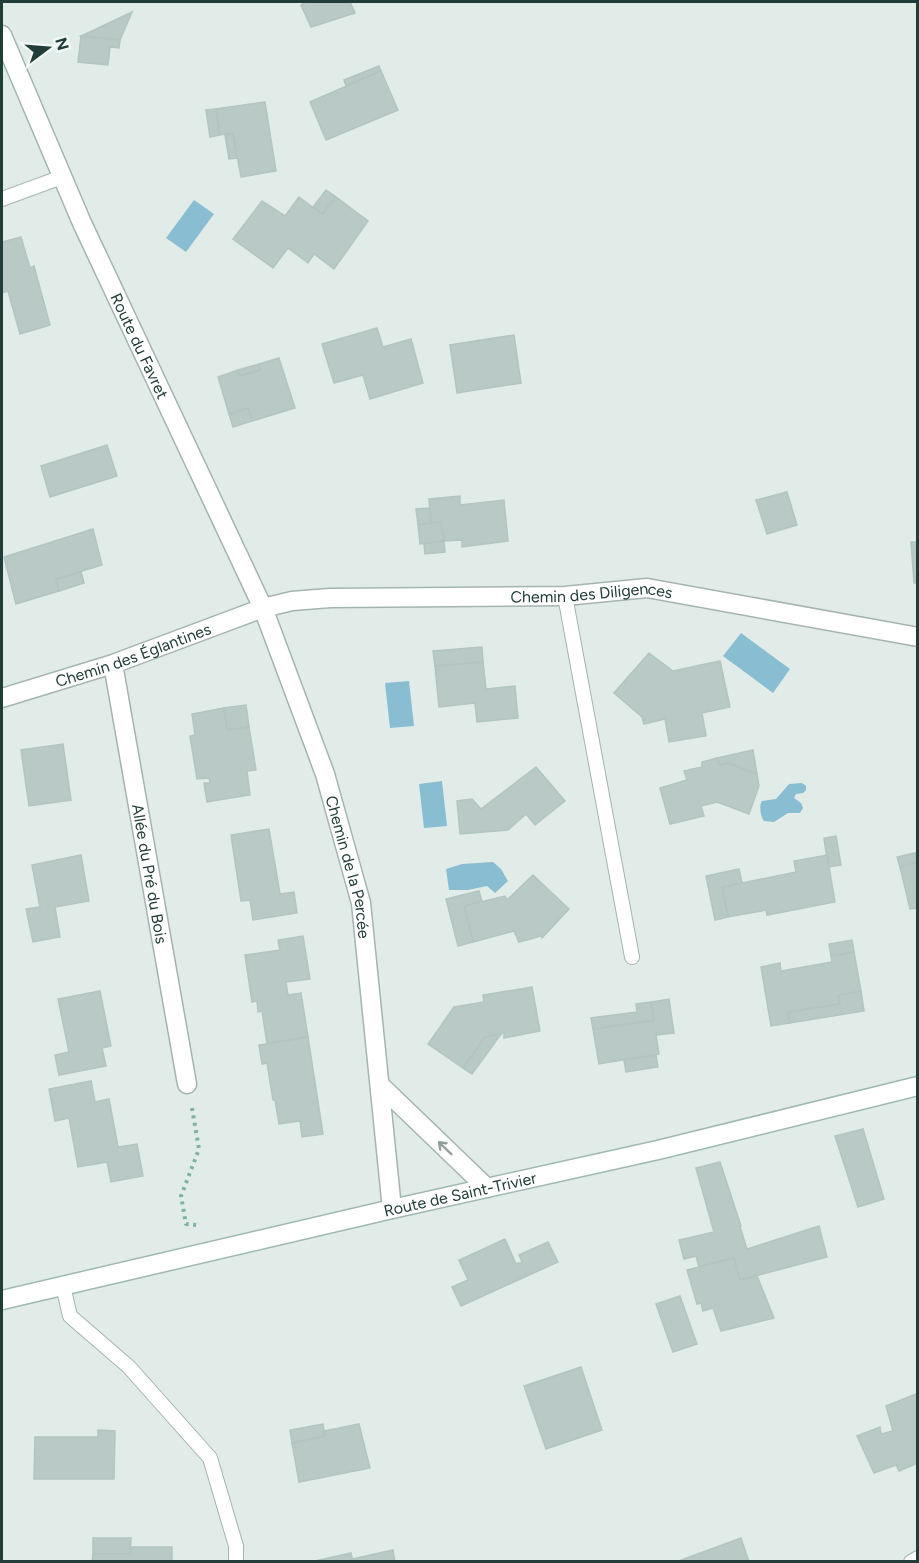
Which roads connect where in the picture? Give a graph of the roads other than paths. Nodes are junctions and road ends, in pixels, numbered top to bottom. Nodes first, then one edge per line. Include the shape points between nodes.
1 (2, 35) edge
2 (62, 177) junction
3 (2, 199) edge
4 (565, 596) junction
5 (263, 608) junction
6 (918, 637) edge
7 (280, 655) joint
8 (113, 664) junction
9 (2, 698) edge
10 (632, 957) dead end
11 (187, 1084) road end
12 (381, 1086) junction
13 (918, 1086) edge
14 (487, 1188) junction
15 (393, 1209) junction
16 (63, 1286) junction
17 (2, 1300) edge
18 (918, 1558) edge
19 (236, 1562) edge
20 (911, 1562) edge

1 - 2 street, Route du Favret
2 - 3 lane
2 - 5 street, Route du Favret
4 - 5 street, Chemin des Diligences via 330,598
4 - 6 street, Chemin des Diligences via 647,588
4 - 10 lane
5 - 7 street, Route du Favret
5 - 8 street, Chemin des Églantines
7 - 12 street, Chemin de la Percée via 325,774 361,903
8 - 9 street, Chemin des Églantines
8 - 11 street, Allée du Pré du Bois
14 -> 12 street
12 - 15 street, Chemin de la Percée
13 - 14 street, Route de Saint-Trivier
14 - 15 street, Route de Saint-Trivier
15 - 16 street, Route de Saint-Trivier
16 - 17 street, Route de Saint-Trivier
16 - 19 lane via 70,1316 129,1367 210,1458 236,1546
18 - 20 lane

